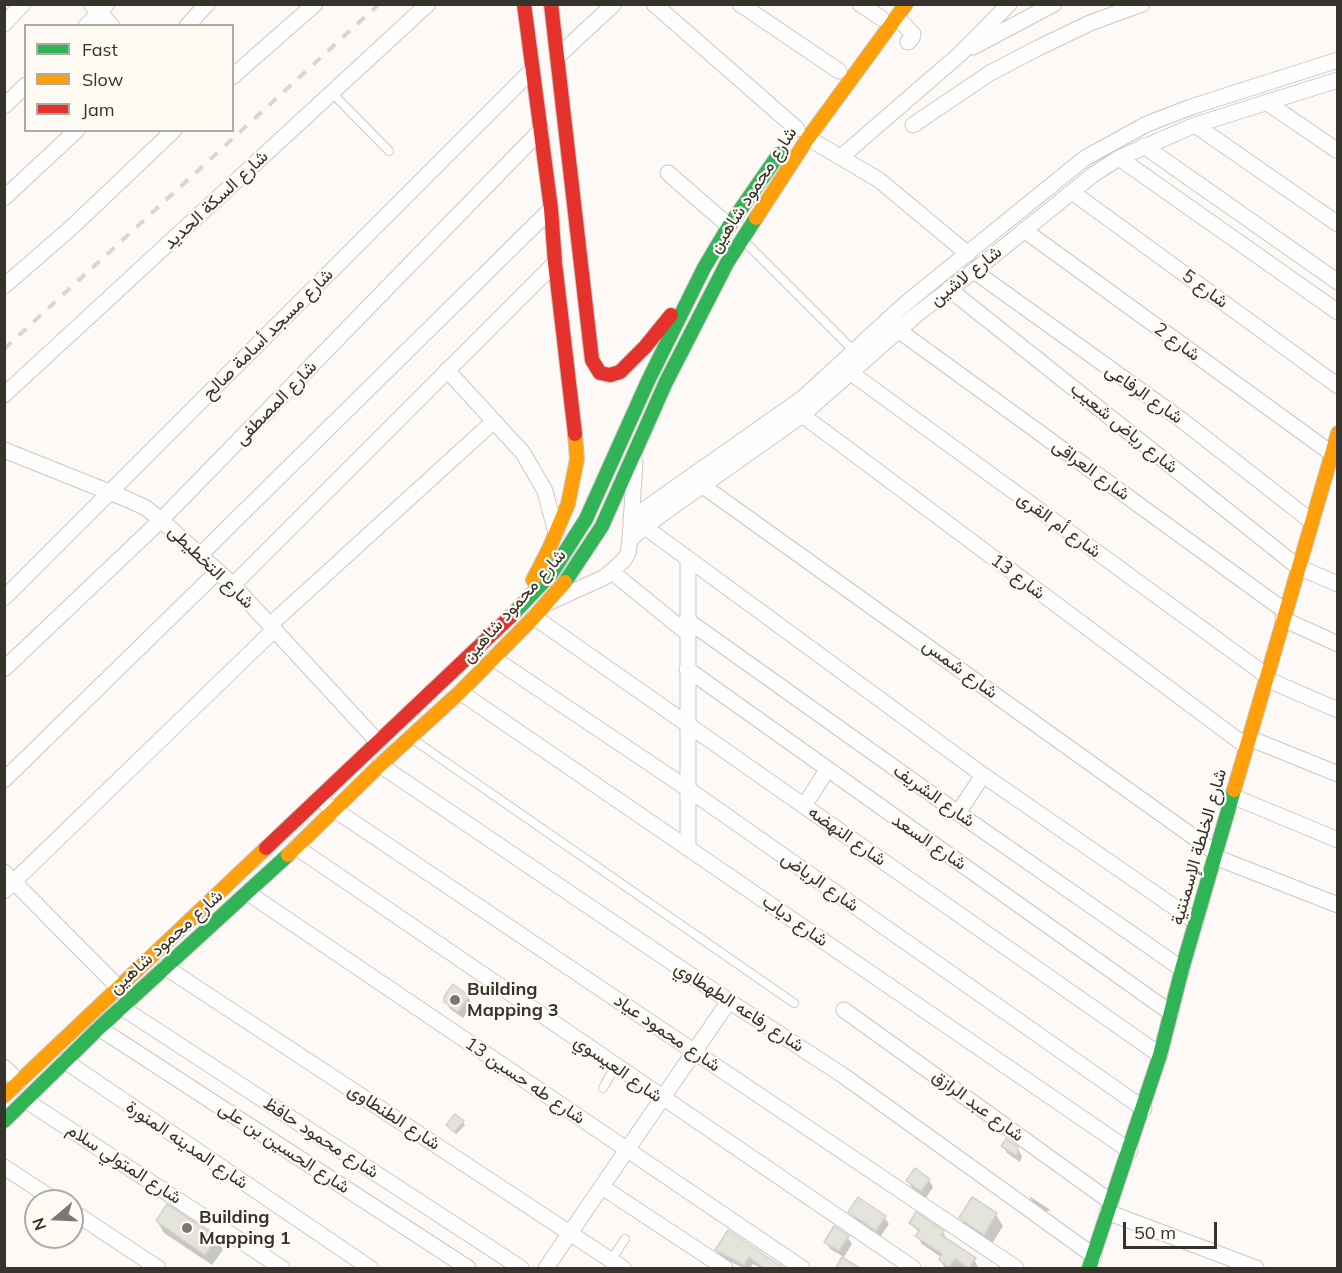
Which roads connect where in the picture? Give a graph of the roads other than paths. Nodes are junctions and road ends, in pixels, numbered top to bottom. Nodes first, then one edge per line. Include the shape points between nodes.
1 (23, 4) edge
2 (207, 4) edge
3 (315, 4) edge
4 (428, 4) edge
5 (524, 4) edge
6 (551, 4) edge
7 (614, 4) edge
8 (654, 4) edge
9 (740, 4) edge
10 (860, 4) edge
11 (906, 4) edge
12 (1009, 4) edge
13 (1054, 4) edge
14 (1142, 4) edge
15 (99, 7) edge
16 (894, 11) edge
17 (1098, 11) edge
18 (880, 18) junction
19 (4, 24) edge
20 (87, 24) edge
21 (111, 24) edge
22 (189, 24) edge
23 (908, 42) dead end
24 (960, 54) junction
25 (558, 56) junction
26 (1338, 60) edge
27 (842, 67) joint
28 (532, 70) junction
29 (234, 75) edge
30 (1336, 82) edge
31 (24, 87) edge
32 (332, 93) junction
33 (1266, 102) junction
34 (4, 106) edge
35 (1147, 124) junction
36 (913, 125) dead end
37 (1195, 125) junction
38 (803, 129) junction
39 (541, 130) junction
40 (75, 132) edge
41 (172, 132) edge
42 (1149, 143) junction
43 (389, 151) dead end
44 (1338, 151) edge
45 (841, 157) junction
46 (1119, 158) junction
47 (668, 173) dead end
48 (1072, 192) junction
49 (4, 198) edge
50 (551, 209) junction
51 (1338, 224) edge
52 (729, 226) junction
53 (1024, 230) junction
54 (742, 239) junction
55 (968, 254) junction
56 (555, 263) junction
57 (974, 271) junction
58 (1338, 282) edge
59 (4, 286) edge
60 (693, 289) junction
61 (949, 289) junction
62 (927, 296) junction
63 (1338, 312) edge
64 (898, 330) junction
65 (855, 352) junction
66 (447, 370) junction
67 (851, 373) junction
68 (1338, 386) edge
69 (4, 395) edge
70 (796, 411) junction
71 (494, 421) junction
72 (1338, 433) edge
73 (4, 450) edge
74 (635, 450) junction
75 (1331, 453) junction
76 (1331, 477) edge
77 (704, 486) junction
78 (110, 491) junction
79 (658, 508) junction
80 (631, 519) junction
81 (161, 520) junction
82 (1311, 521) junction
83 (645, 527) junction
84 (556, 533) junction
85 (630, 539) junction
86 (201, 554) junction
87 (688, 559) junction
88 (1298, 567) junction
89 (218, 571) junction
90 (612, 573) junction
91 (1338, 584) edge
92 (233, 585) junction
93 (4, 598) edge
94 (520, 606) junction
95 (539, 611) junction
96 (1284, 615) junction
97 (272, 627) junction
98 (687, 627) junction
99 (1338, 644) edge
100 (493, 658) junction
101 (4, 669) edge
102 (687, 669) junction
103 (1266, 677) junction
104 (460, 692) junction
105 (1338, 710) edge
106 (687, 724) junction
107 (410, 737) junction
108 (378, 742) junction
109 (1247, 742) junction
110 (380, 765) junction
111 (827, 770) junction
112 (1338, 774) edge
113 (983, 775) junction
114 (4, 780) edge
115 (688, 789) junction
116 (1232, 796) junction
117 (318, 798) junction
118 (804, 806) junction
119 (334, 810) junction
120 (958, 813) junction
121 (1338, 840) edge
122 (296, 847) junction
123 (688, 847) junction
124 (1215, 855) junction
125 (8, 881) edge
126 (248, 893) junction
127 (1338, 905) edge
128 (1196, 922) junction
129 (165, 967) junction
130 (1182, 969) junction
131 (118, 987) junction
132 (729, 1001) junction
133 (794, 1003) dead end
134 (121, 1007) junction
135 (844, 1010) dead end
136 (1171, 1013) junction
137 (99, 1028) junction
138 (694, 1052) junction
139 (1160, 1055) junction
140 (65, 1061) junction
141 (4, 1067) edge
142 (615, 1067) junction
143 (19, 1082) junction
144 (603, 1088) dead end
145 (4, 1096) edge
146 (662, 1099) junction
147 (25, 1100) junction
148 (1144, 1109) junction
149 (4, 1121) edge
150 (627, 1150) junction
151 (1130, 1151) junction
152 (4, 1167) edge
153 (602, 1187) junction
154 (38, 1189) edge
155 (1109, 1207) junction
156 (84, 1219) edge
157 (570, 1233) junction
158 (625, 1239) dead end
159 (1091, 1262) edge
160 (617, 1264) edge
161 (158, 1269) edge
162 (282, 1269) edge
163 (370, 1269) edge
164 (468, 1269) edge
165 (521, 1269) edge
166 (546, 1269) edge
167 (725, 1269) edge
168 (802, 1269) edge
169 (913, 1269) edge
170 (1016, 1269) edge
171 (1256, 1269) edge

1 - 19 street
2 - 22 street
3 - 29 street
4 - 32 street, شارع السكة الحديد
5 - 28 main road
6 - 25 main road
7 - 25 street
8 - 38 street
9 - 27 street
10 - 18 street
11 - 16 main road, شارع محمود شاهين
12 - 24 street
13 - 24 street
14 - 17 street
15 - 20 street
15 - 21 street
16 - 18 main road, شارع محمود شاهين
16 - 23 street via 913,34
16 - 38 main road, شارع محمود شاهين
17 - 36 street via 990,74
18 - 27 main road, شارع محمود شاهين
24 - 45 street
25 - 60 main road via 592,360 600,373 620,372
26 - 35 street, شارع لاشين
28 - 39 main road
28 - 78 street, شارع مسجد أسامة صالح
30 - 33 street, شارع لاشين
31 - 34 street
32 - 43 lane
32 - 69 street, شارع السكة الحديد
33 - 37 street, شارع لاشين
33 - 44 street
35 - 42 street
35 - 55 street, شارع لاشين via 1085,158
37 - 42 street, شارع لاشين
37 - 51 street
38 - 45 street
38 - 52 main road, شارع محمود شاهين
38 - 54 main road, شارع محمود شاهين
39 - 50 main road
39 - 81 street, شارع المصطفى
40 - 49 street
41 - 59 street
42 - 46 street, شارع لاشين
42 - 58 street
45 - 55 street via 897,194
46 - 48 street, شارع لاشين
46 - 63 street
47 - 52 street
48 - 53 street, شارع لاشين
48 - 68 street, شارع 5
50 - 56 main road
50 - 86 street
52 - 60 main road, شارع محمود شاهين
53 - 57 street, شارع لاشين
53 - 75 street, شارع 2
54 - 65 lane
54 - 74 main road, شارع محمود شاهين via 696,322
55 - 62 street, شارع لاشين
56 - 66 street
56 - 84 main road via 577,459 568,504
57 - 61 street, شارع لاشين
57 - 82 street, شارع الرفاعى via 1183,421
60 - 94 main road, شارع محمود شاهين via 586,519 551,574
61 - 62 street, شارع لاشين
61 - 88 street, شارع رياض شعيب
62 - 64 street, شارع لاشين
62 - 65 street, شارع لاشين via 884,322
64 - 67 street, شارع لاشين
64 - 96 street, شارع العراقى
65 - 70 street, شارع لاشين
66 - 71 street
66 - 92 street
67 - 70 street, شارع لاشين
67 - 103 street, شارع أم القرى
70 - 77 street, شارع لاشين
70 - 79 street, شارع لاشين
70 - 109 street, شارع 13
71 - 84 street via 535,471 545,490
71 - 97 street
72 - 75 main road, شارع الخلطة الإسمنتية
73 - 78 street, شارع التخطيطى
74 - 80 street
74 - 95 main road, شارع محمود شاهين via 587,551
75 - 76 main road, شارع الخلطة الإسمنتية
76 - 82 main road, شارع الخلطة الإسمنتية
77 - 79 street, شارع لاشين
77 - 124 street, شارع شمس
78 - 81 street, شارع التخطيطى via 146,508
78 - 93 street, شارع مسجد أسامة صالح
79 - 80 street, شارع لاشين
79 - 83 street, شارع لاشين
80 - 85 street
81 - 86 street, شارع التخطيطى
81 - 101 street, شارع المصطفى
82 - 88 main road, شارع الخلطة الإسمنتية
83 - 85 street, شارع لاشين
83 - 87 street
84 - 94 main road
85 - 90 street via 624,561
86 - 89 street, شارع التخطيطى
87 - 98 street
87 - 113 street
88 - 91 street, شارع رياض شعيب
88 - 96 main road, شارع الخلطة الإسمنتية
89 - 92 street, شارع التخطيطى
89 - 114 street
90 - 95 street
90 - 98 street, شارع الشريف
92 - 97 street, شارع التخطيطى
94 - 108 main road, شارع محمود شاهين
95 - 100 main road, شارع محمود شاهين
95 - 106 street, شارع النهضه
96 - 99 street, شارع العراقى
96 - 103 main road, شارع الخلطة الإسمنتية
97 - 108 street, شارع التخطيطى
97 - 125 street
98 - 102 street
98 - 120 street, شارع الشريف
100 - 104 main road, شارع محمود شاهين
100 - 115 street, شارع الرياض
102 - 106 street
102 - 111 street, شارع السعد
103 - 105 street, شارع أم القرى
103 - 109 main road, شارع الخلطة الإسمنتية
104 - 107 main road, شارع محمود شاهين
104 - 123 street, شارع دياب
106 - 115 street
106 - 118 street, شارع النهضه
107 - 110 main road, شارع محمود شاهين
107 - 133 lane
108 - 117 main road, شارع محمود شاهين
109 - 112 street
109 - 116 main road, شارع الخلطة الإسمنتية
110 - 119 main road, شارع محمود شاهين
110 - 132 street, شارع رفاعه الطهطاوي
111 - 118 street
111 - 136 street, شارع السعد
113 - 120 street
113 - 128 street
115 - 123 street
115 - 148 street, شارع الرياض
116 - 121 street
116 - 124 main road, شارع الخلطة الإسمنتية
117 - 119 street, شارع محمود عياد
117 - 131 main road, شارع محمود شاهين
118 - 139 street, شارع النهضه
119 - 122 main road, شارع محمود شاهين
119 - 138 street, شارع محمود عياد
120 - 130 street, شارع الشريف
122 - 126 main road, شارع محمود شاهين
122 - 142 street, شارع العيسوي
123 - 151 street, شارع دياب
124 - 127 street, شارع شمس
124 - 128 main road, شارع الخلطة الإسمنتية
125 - 131 street
126 - 129 main road, شارع محمود شاهين
126 - 150 street, شارع طه حسين 13
128 - 130 main road, شارع الخلطة الإسمنتية
129 - 134 main road, شارع محمود شاهين
129 - 157 street, شارع الطنطاوى
130 - 136 main road, شارع الخلطة الإسمنتية
131 - 143 main road, شارع محمود شاهين
132 - 138 street
132 - 159 street, شارع رفاعه الطهطاوي via 901,1115
134 - 137 main road, شارع محمود شاهين
134 - 165 street, شارع محمود حافظ
135 - 155 street, شارع عبد الرازق
136 - 139 main road, شارع الخلطة الإسمنتية
137 - 140 main road, شارع محمود شاهين
137 - 164 street, شارع الحسين بن على
138 - 146 street
138 - 170 street, شارع محمود عياد
139 - 148 main road, شارع الخلطة الإسمنتية
140 - 147 main road, شارع محمود شاهين
140 - 163 street, شارع المدينه المنورة
141 - 143 street
142 - 144 lane
142 - 146 street, شارع العيسوي
143 - 145 main road, شارع محمود شاهين
146 - 150 street
146 - 169 street, شارع العيسوي
147 - 149 main road, شارع محمود شاهين
147 - 162 street, شارع المتولي سلام
148 - 151 main road, شارع الخلطة الإسمنتية
150 - 153 street
150 - 168 street, شارع طه حسين 13
151 - 155 main road, شارع الخلطة الإسمنتية
152 - 154 street
153 - 157 street
153 - 167 street
155 - 159 main road, شارع الخلطة الإسمنتية
155 - 171 street, شارع عبد الرازق
156 - 161 street
157 - 160 street, شارع الطنطاوى
157 - 166 street
158 - 160 lane

